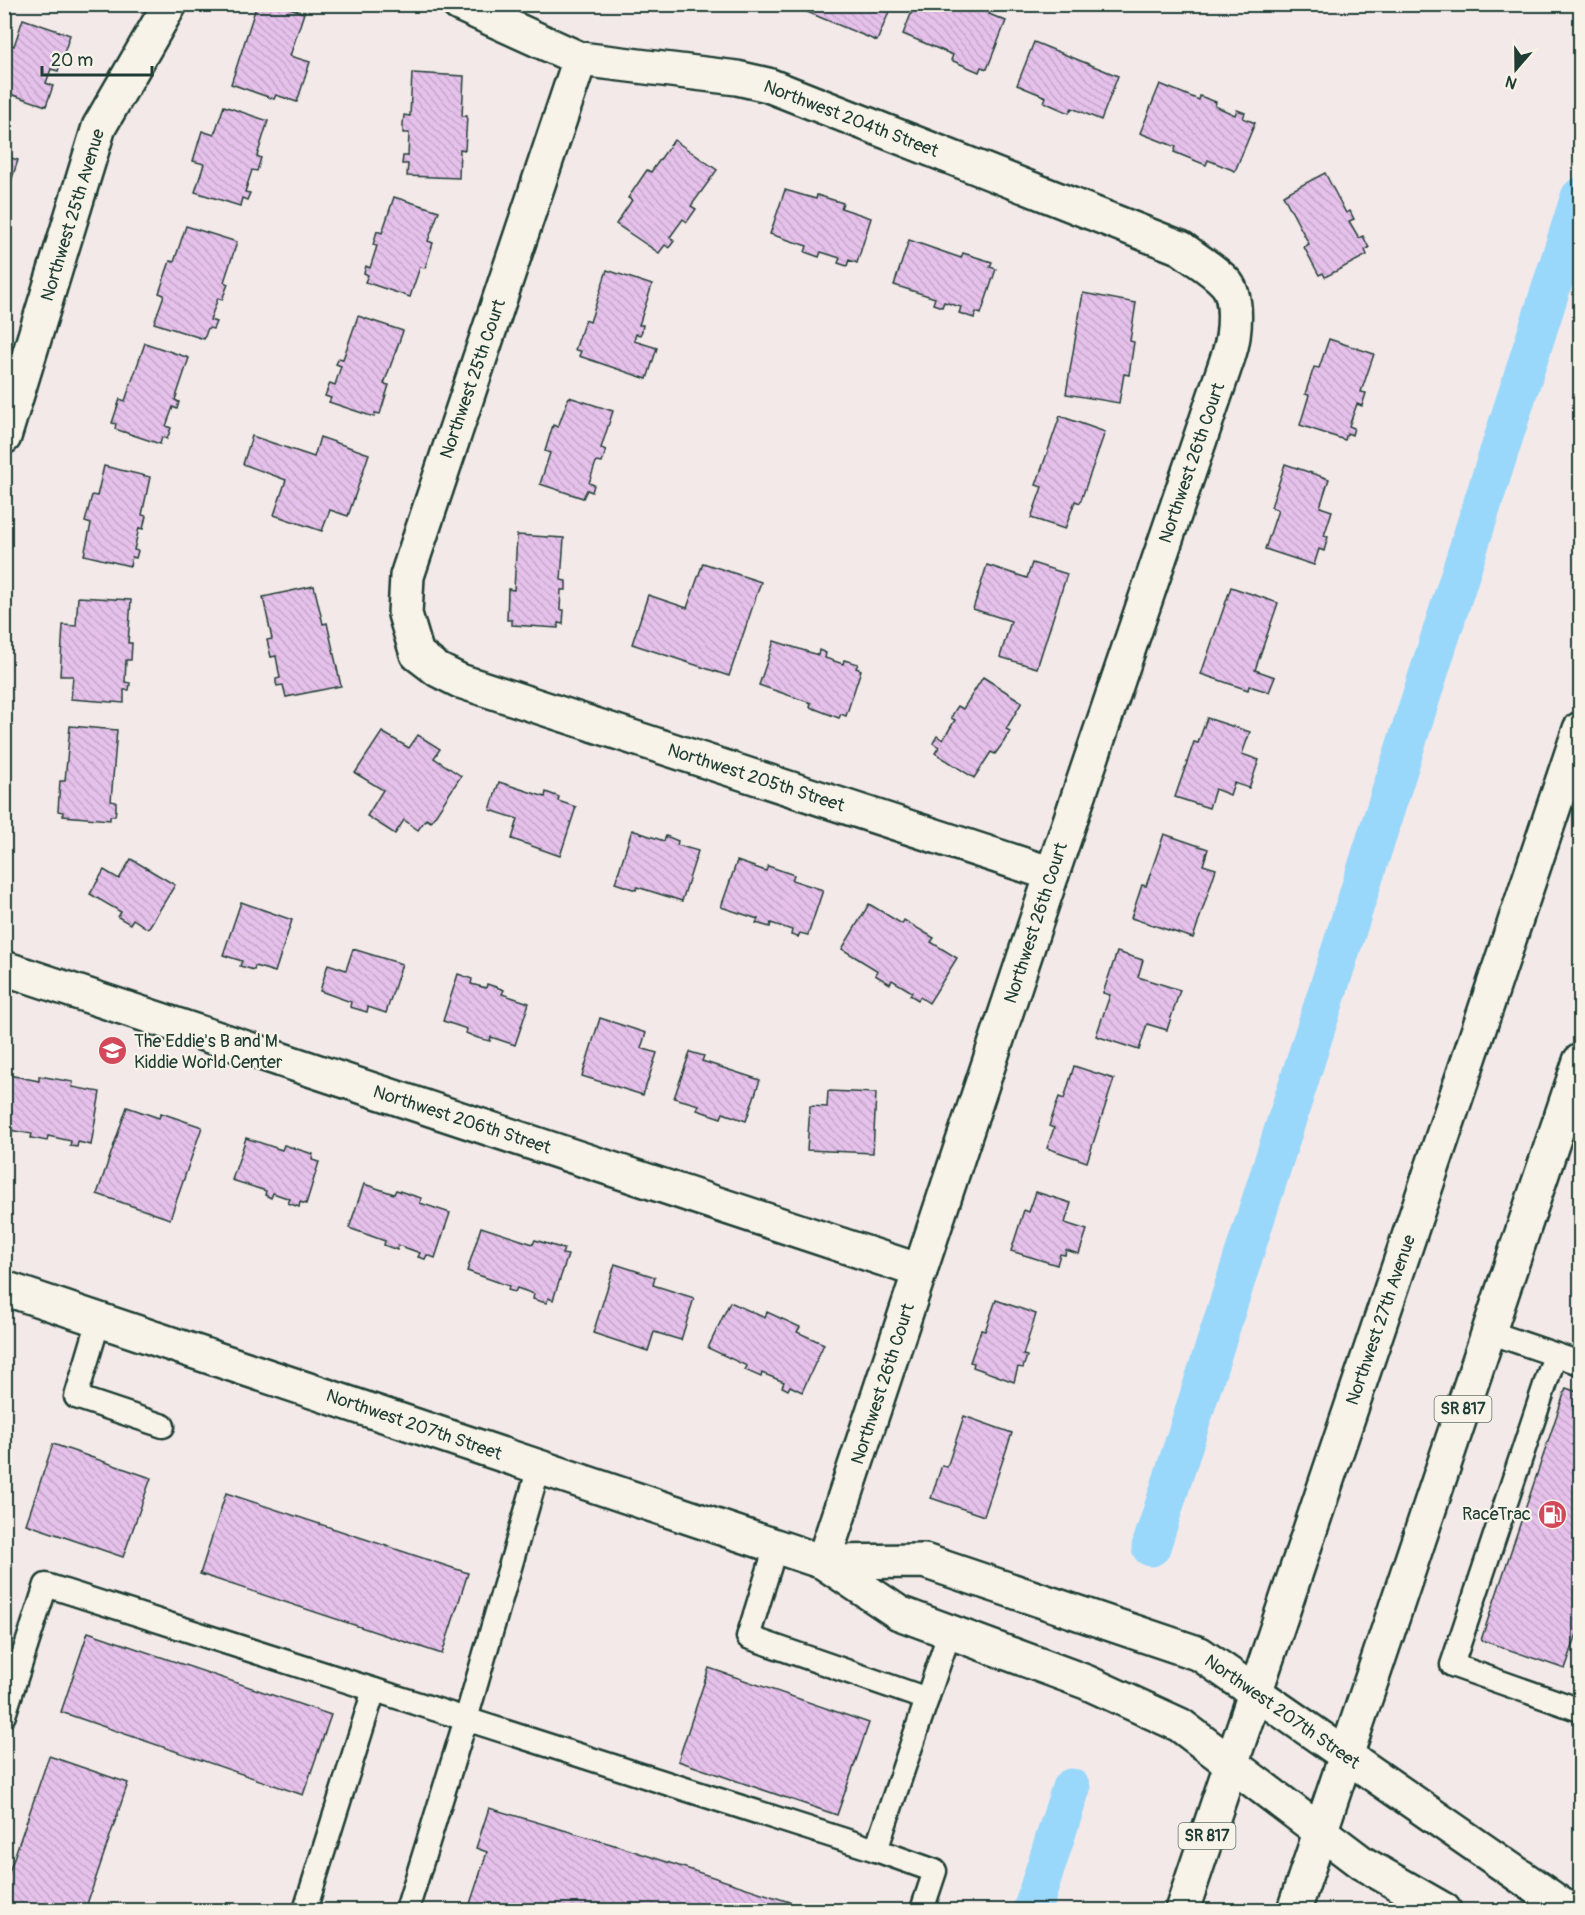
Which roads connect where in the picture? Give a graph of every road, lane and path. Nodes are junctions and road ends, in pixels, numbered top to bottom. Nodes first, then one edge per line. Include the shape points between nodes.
1 (170, 4) edge
2 (459, 4) edge
3 (580, 59) junction
4 (1227, 283) joint
5 (4, 437) edge
6 (460, 681) joint
7 (1581, 729) edge
8 (1052, 874) junction
9 (4, 968) edge
10 (1581, 1061) edge
11 (920, 1271) junction
12 (4, 1288) edge
13 (99, 1320) junction
14 (1489, 1332) junction
15 (1555, 1355) junction
16 (1581, 1364) edge
17 (163, 1425) dead end
18 (539, 1467) junction
19 (776, 1546) junction
20 (823, 1562) junction
21 (950, 1631) junction
22 (374, 1690) junction
23 (1255, 1692) junction
24 (927, 1699) junction
25 (1581, 1710) edge
26 (4, 1715) edge
27 (466, 1719) junction
28 (1346, 1756) junction
29 (1232, 1762) junction
30 (1320, 1831) junction
31 (876, 1850) junction
32 (307, 1910) edge
33 (407, 1911) edge
34 (922, 1911) edge
35 (1182, 1911) edge
36 (1293, 1911) edge
37 (1444, 1911) edge
38 (1569, 1911) edge

1 - 5 street, Northwest 25th Avenue via 99,127
2 - 3 street, Northwest 204th Street
3 - 4 street, Northwest 204th Street via 768,85 1181,248
3 - 6 street, Northwest 25th Court via 406,576 405,614 417,654
4 - 8 street, Northwest 26th Court via 1232,298 1234,338
6 - 8 street, Northwest 205th Street
7 - 23 street, Northwest 27th Avenue / SR 817
8 - 11 street, Northwest 26th Court
9 - 11 street, Northwest 206th Street
10 - 14 street, SR 817
11 - 20 street, Northwest 26th Court
12 - 13 street, Northwest 207th Street
13 - 17 lane via 76,1397
13 - 18 street, Northwest 207th Street
14 - 15 lane
14 - 28 street, SR 817
15 - 16 lane
15 - 25 lane via 1541,1430 1523,1485 1488,1590 1452,1665
18 - 19 street, Northwest 207th Street
18 - 27 lane
19 - 20 street, Northwest 207th Street
19 - 24 lane via 748,1637
20 - 21 street, Northwest 207th Street via 899,1613
20 - 23 street, Northwest 207th Street via 924,1561 1200,1654
21 - 24 lane
21 - 29 street, Northwest 207th Street via 1086,1682 1180,1725
22 - 26 lane via 46,1586
22 - 27 lane
22 - 32 lane
23 - 28 street, Northwest 207th Street
23 - 29 street, Northwest 27th Avenue / SR 817
24 - 31 lane
27 - 31 lane
27 - 33 lane
28 - 30 street, SR 817
28 - 38 street, Northwest 207th Street
29 - 30 street, Northwest 207th Street
29 - 35 street, Northwest 27th Avenue / SR 817
30 - 36 street, SR 817
30 - 37 street, Northwest 207th Street via 1362,1863
31 - 34 lane via 935,1871

